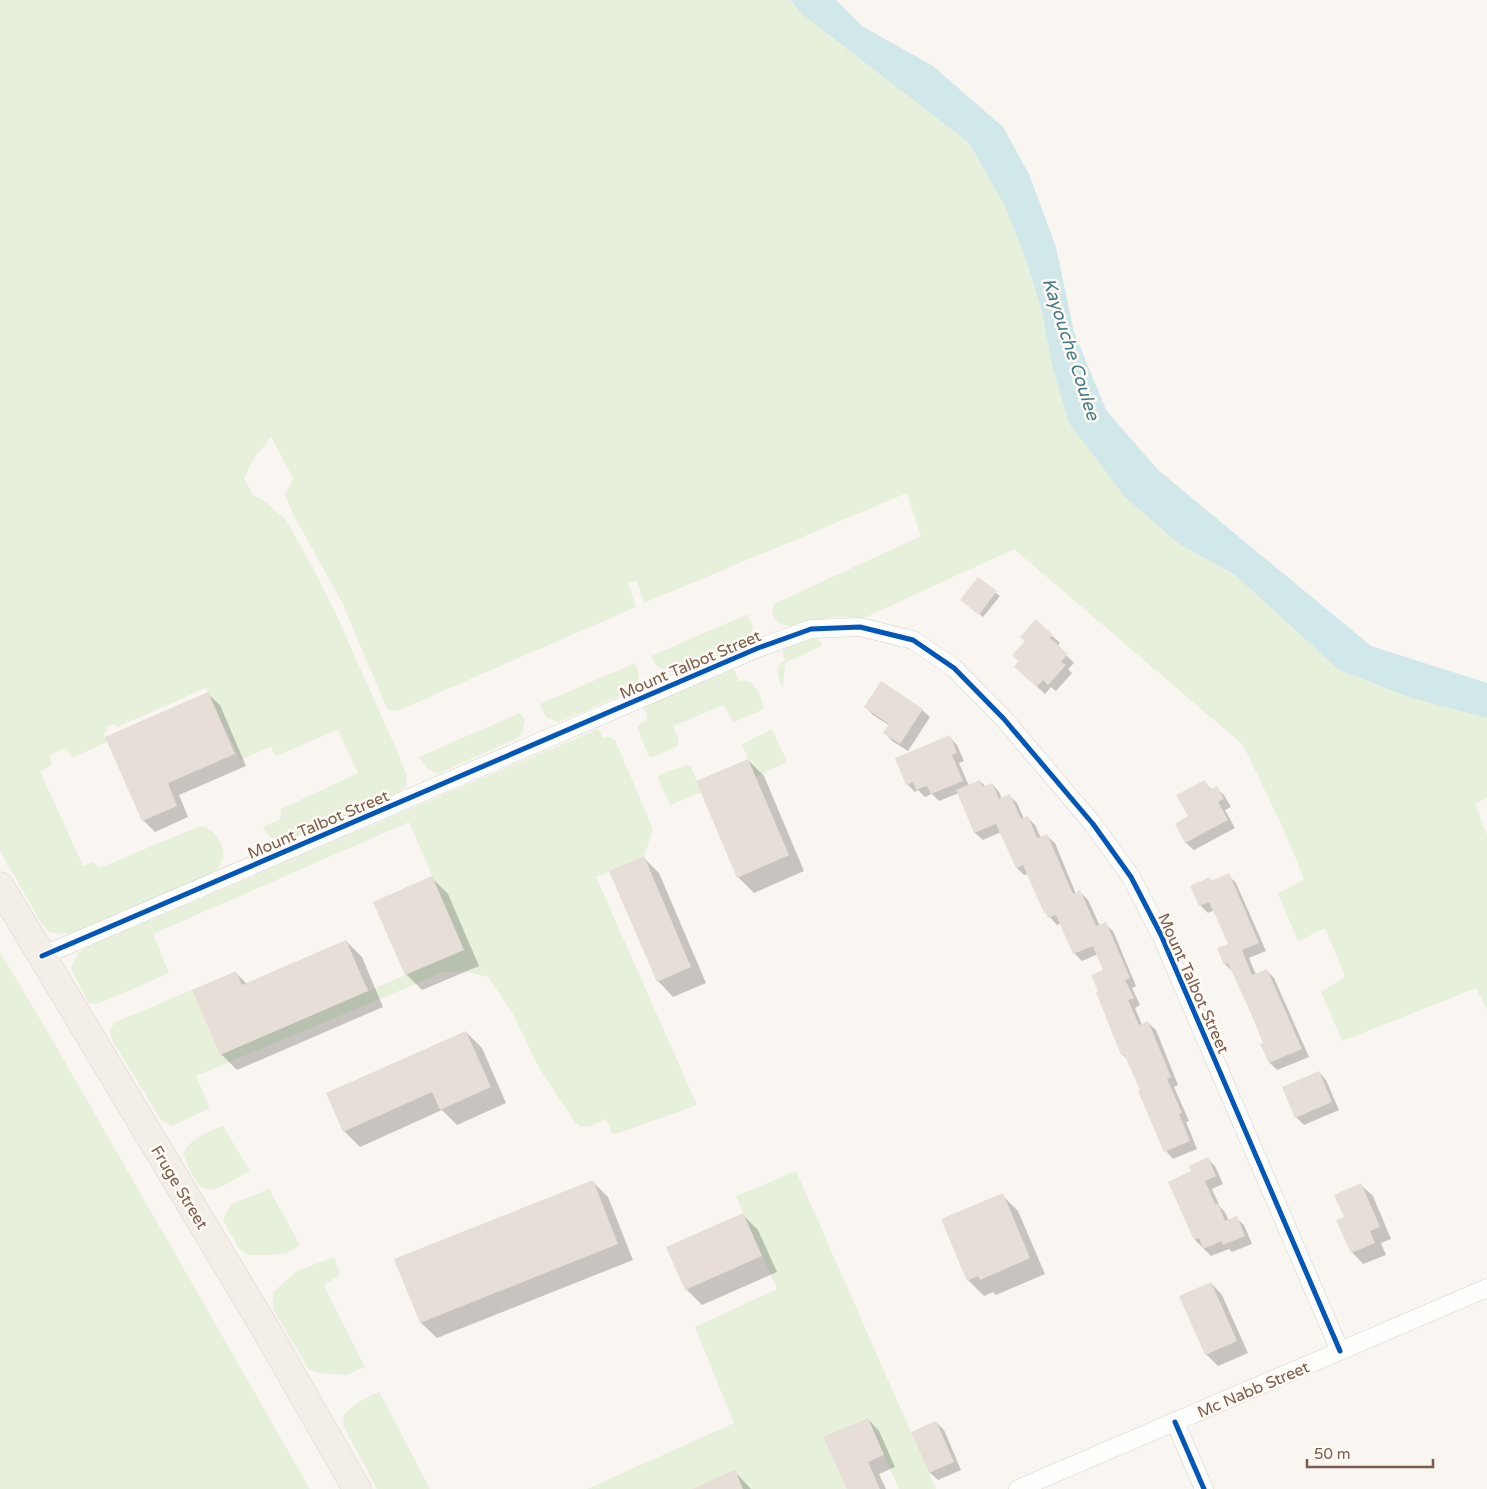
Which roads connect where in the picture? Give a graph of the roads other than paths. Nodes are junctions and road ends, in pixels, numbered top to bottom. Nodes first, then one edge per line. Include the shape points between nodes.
1 (0, 886) edge
2 (42, 956) junction
3 (1487, 1288) edge
4 (1340, 1351) junction
5 (1175, 1422) junction
6 (357, 1489) edge
7 (1018, 1489) edge
8 (1204, 1489) edge

1 - 2 main road, Fruge Street
2 - 4 street, Mount Talbot Street via 758,648 811,630 860,627 913,640 954,668 1004,719 1093,824 1131,877 1162,935
2 - 6 main road, Fruge Street via 265,1328
3 - 4 street, Mc Nabb Street
4 - 5 street, Mc Nabb Street
5 - 7 street, Mc Nabb Street
5 - 8 street

